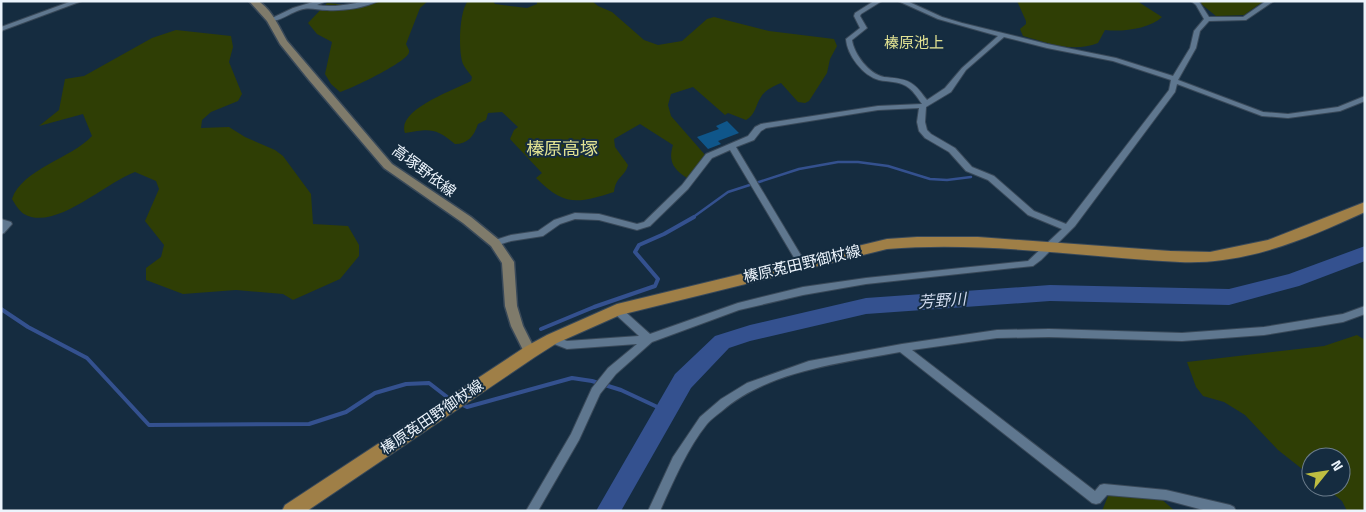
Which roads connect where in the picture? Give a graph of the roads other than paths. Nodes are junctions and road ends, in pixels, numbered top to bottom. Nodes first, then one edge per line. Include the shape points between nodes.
1 (80, 1) edge
2 (253, 1) edge
3 (324, 1) edge
4 (375, 1) edge
5 (878, 1) edge
6 (901, 1) edge
7 (1194, 1) edge
8 (1271, 1) edge
9 (310, 5) junction
10 (1207, 19) junction
11 (271, 20) junction
12 (1, 29) edge
13 (1003, 35) junction
14 (1174, 80) junction
15 (1365, 98) edge
16 (925, 105) junction
17 (732, 146) junction
18 (1365, 207) edge
19 (1, 222) edge
20 (1067, 228) junction
21 (1, 231) edge
22 (495, 243) junction
23 (1048, 248) junction
24 (802, 264) junction
25 (617, 310) junction
26 (1365, 310) edge
27 (552, 339) junction
28 (649, 339) junction
29 (902, 348) junction
30 (530, 352) junction
31 (291, 511) edge
32 (532, 511) edge
33 (654, 511) edge
34 (1230, 511) edge

1 - 12 street
2 - 11 main road, 高塚野依線
3 - 9 street
4 - 9 street via 348,8
5 - 16 street via 858,13 864,28 849,39 848,44 869,70 879,77 910,84
6 - 13 street via 940,18
7 - 10 street
8 - 10 street via 1244,19
9 - 11 street
10 - 14 street
11 - 22 main road, 高塚野依線 via 289,50 388,166
13 - 14 street via 1114,59
13 - 16 street via 964,69 948,90
14 - 15 street via 1262,114 1310,114 1340,109
14 - 20 street via 1172,90
16 - 17 street via 878,108 764,126 758,128 751,138
16 - 20 street via 921,122 928,136 952,150 969,169 991,178 1031,213
17 - 22 street via 709,156 685,187 647,224 637,227 598,217 575,216 557,222 540,234
17 - 24 street
18 - 23 main road, 榛原菟田野御杖線 via 1279,242 1209,257
19 - 21 street via 8,224
20 - 23 street
22 - 30 main road, 高塚野依線 via 508,262 511,306
23 - 24 main road, 榛原菟田野御杖線 via 919,240 887,244
23 - 28 street via 1030,264 803,291 738,307
24 - 25 main road, 榛原菟田野御杖線
25 - 27 main road, 榛原菟田野御杖線
25 - 28 street
26 - 29 street via 1344,318 1246,332 1182,337 997,334
27 - 28 street via 567,345
27 - 30 main road, 榛原菟田野御杖線
28 - 32 street via 612,371 596,391 575,437
29 - 33 street via 809,364 750,386 725,402 704,420 677,461
29 - 34 street via 1096,499 1104,489 1166,495
30 - 31 main road, 榛原菟田野御杖線

